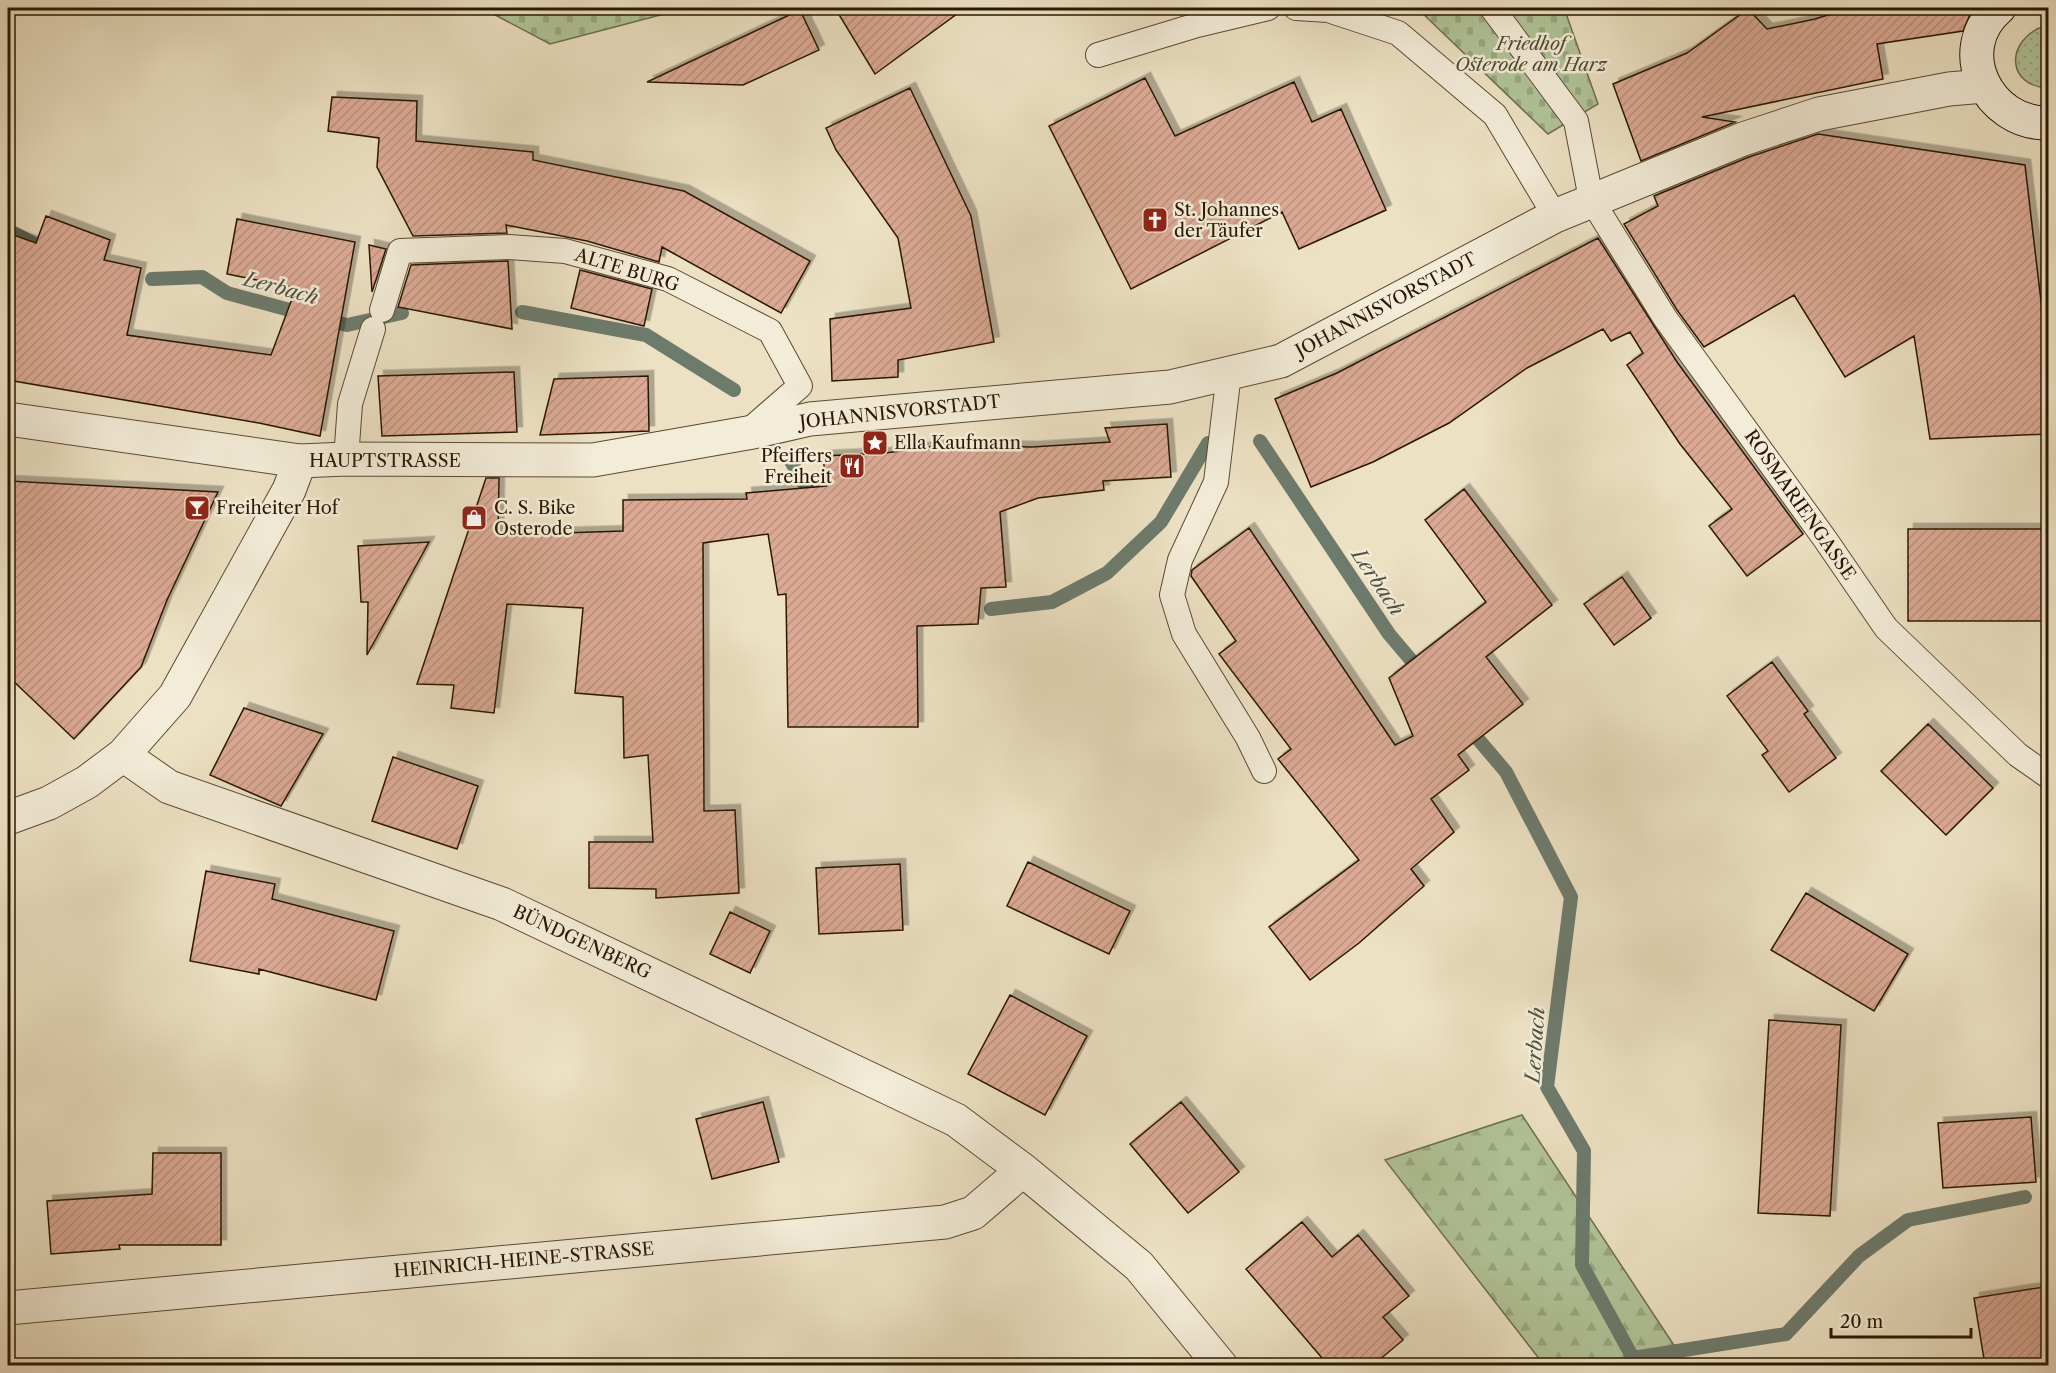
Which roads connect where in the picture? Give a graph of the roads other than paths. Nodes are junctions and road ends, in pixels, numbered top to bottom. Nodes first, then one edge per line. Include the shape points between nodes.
1 (1268, 8) edge
2 (1296, 8) edge
3 (1492, 8) edge
4 (2000, 8) edge
5 (1098, 55) dead end
6 (1984, 86) junction
7 (2049, 123) edge
8 (1591, 199) junction
9 (1555, 216) junction
10 (1229, 373) junction
11 (8, 419) edge
12 (754, 431) junction
13 (346, 459) junction
14 (300, 461) junction
15 (123, 755) junction
16 (1264, 771) dead end
17 (2049, 776) edge
18 (8, 818) edge
19 (1023, 1170) junction
20 (8, 1308) edge
21 (1221, 1365) edge

1 - 5 lane
2 - 9 lane via 1328,10 1398,33 1494,115
3 - 8 lane via 1576,121
4 - 6 street via 1990,15 1979,37 1977,62
6 - 7 street via 1994,102 2010,114
6 - 8 street, JOHANNISVORSTADT via 1819,114 1743,139
8 - 9 street, JOHANNISVORSTADT
8 - 17 lane, ROSMARIENGASSE via 1665,318 1886,628 2018,755
9 - 10 street, JOHANNISVORSTADT via 1281,361
10 - 12 street, JOHANNISVORSTADT via 1170,387 810,419
10 - 16 lane via 1216,482 1180,561 1172,595 1184,634
11 - 14 street, HAUPTSTRASSE
12 - 13 street, HAUPTSTRASSE via 593,460
12 - 13 lane, ALTE BURG via 800,386 770,331 668,279 565,250 509,247 399,251 350,404
13 - 14 street, HAUPTSTRASSE
14 - 15 street via 289,490 175,696
15 - 18 street via 87,782 49,803
15 - 19 street, BÜNDGENBERG via 169,787 502,904 956,1120
19 - 20 street, HEINRICH-HEINE-STRASSE via 973,1213 945,1222
19 - 21 street, BÜNDGENBERG via 1139,1266

